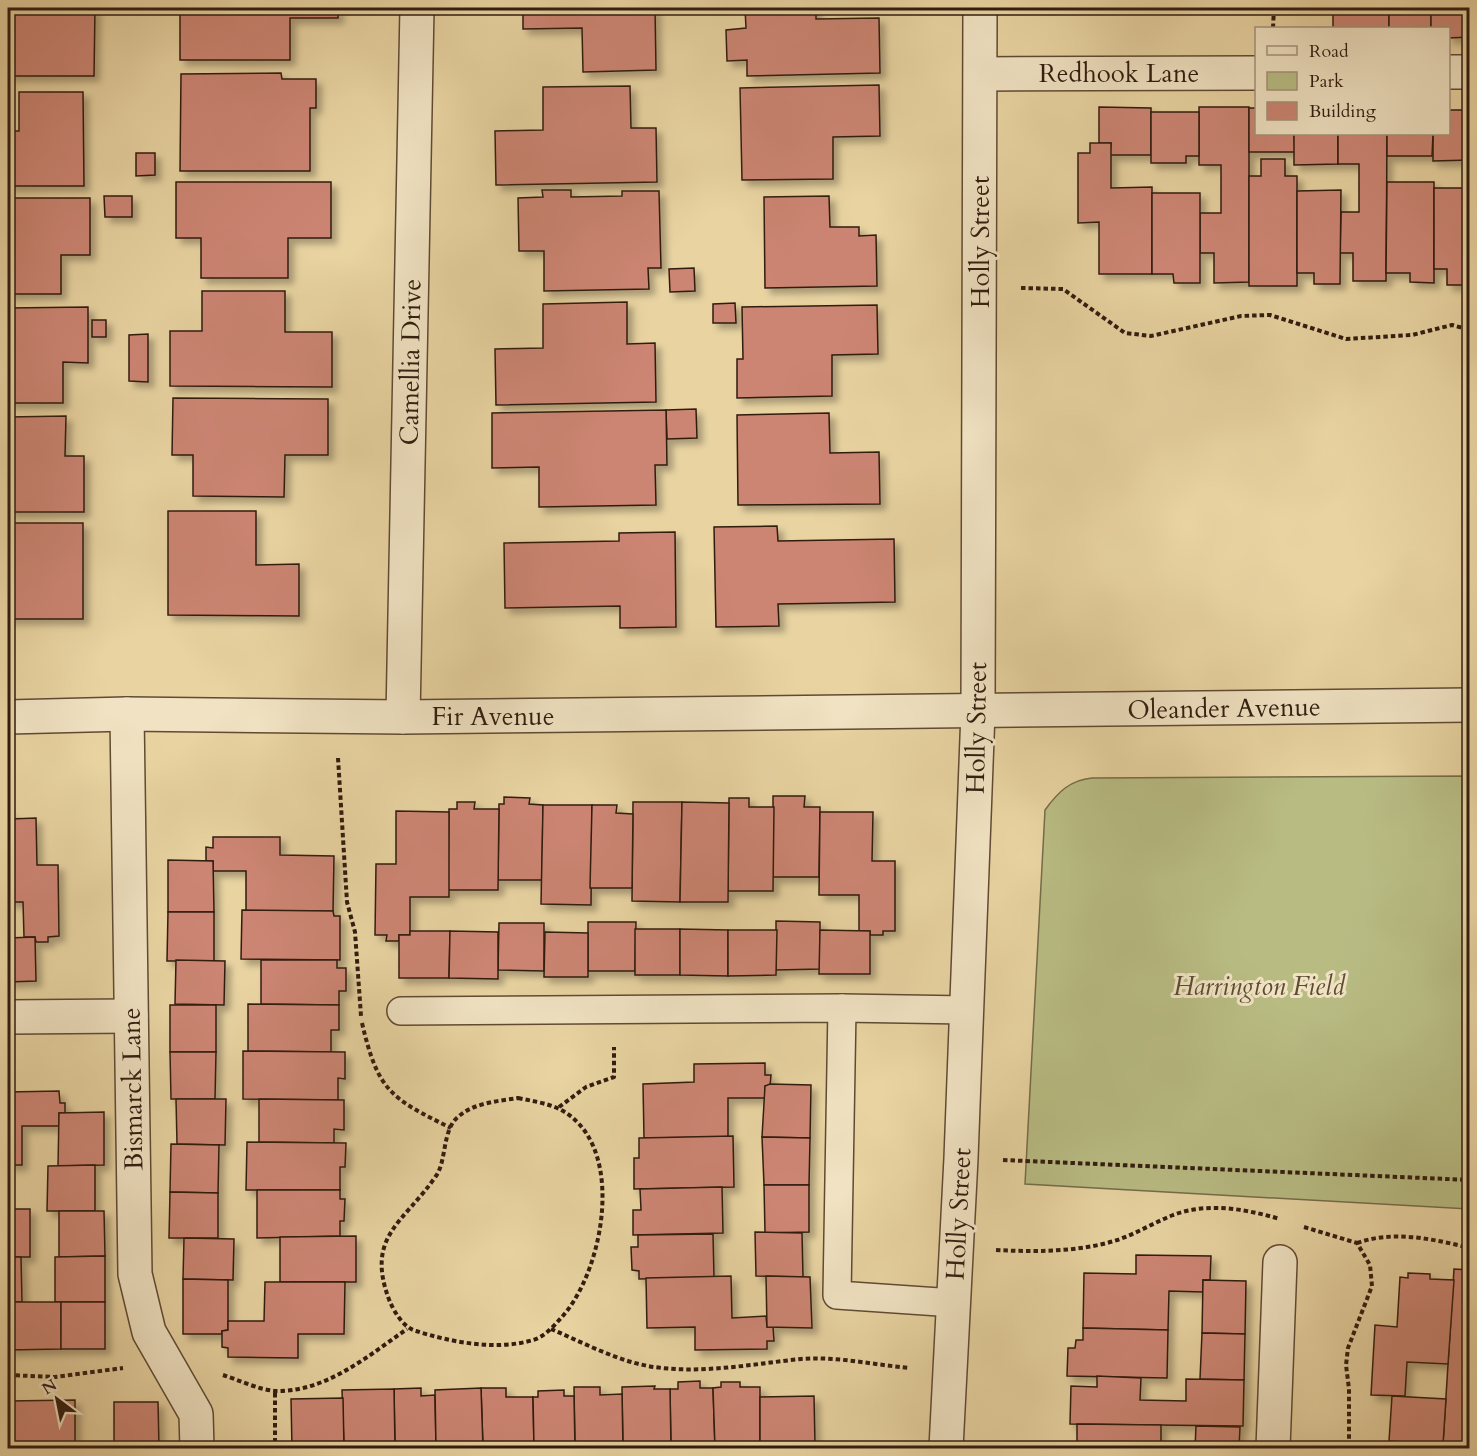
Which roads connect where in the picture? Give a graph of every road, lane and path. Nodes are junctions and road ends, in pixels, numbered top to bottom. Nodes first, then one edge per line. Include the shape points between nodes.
1 (417, 8) edge
2 (980, 8) edge
3 (1274, 8) edge
4 (1273, 27) edge
5 (1450, 72) edge
6 (1470, 72) edge
7 (1255, 73) edge
8 (981, 74) junction
9 (980, 290) junction
10 (1470, 330) edge
11 (1470, 705) edge
12 (978, 712) junction
13 (127, 714) junction
14 (338, 716) junction
15 (8, 717) edge
16 (403, 717) junction
17 (842, 1008) junction
18 (614, 1009) junction
19 (967, 1010) junction
20 (401, 1011) dead end
21 (131, 1016) junction
22 (8, 1017) edge
23 (559, 1107) junction
24 (451, 1128) junction
25 (961, 1158) junction
26 (1470, 1180) edge
27 (1284, 1220) dead end
28 (1293, 1223) dead end
29 (1357, 1243) junction
30 (1470, 1248) edge
31 (956, 1249) junction
32 (1280, 1262) dead end
33 (954, 1303) junction
34 (551, 1329) junction
35 (950, 1371) junction
36 (275, 1391) dead end
37 (197, 1447) edge
38 (946, 1449) edge
39 (1273, 1449) edge
40 (1349, 1449) edge

1 - 16 street, Camellia Drive
2 - 8 street, Holly Street
3 - 4 path
5 - 6 street
7 - 8 street, Redhook Lane
8 - 9 street, Holly Street
9 - 10 path via 1063,289 1125,333 1151,336 1241,316 1270,315 1346,339 1412,335 1452,326
9 - 12 street, Holly Street
11 - 12 street, Oleander Avenue
12 - 16 street, Fir Avenue
12 - 19 street, Holly Street
13 - 14 street, Fir Avenue
13 - 15 street, Fir Avenue
13 - 21 street, Bismarck Lane
14 - 16 street, Fir Avenue
14 - 24 path via 338,780 347,902 355,932 360,1013 371,1062 390,1093
17 - 18 lane
17 - 19 lane
17 - 33 lane via 837,1295
18 - 20 lane
18 - 23 path via 614,1077 586,1087
19 - 25 street, Holly Street
21 - 22 street
21 - 37 street, Bismarck Lane via 135,1274 149,1332 196,1414
23 - 24 path via 518,1098 488,1102 457,1117
23 - 34 path via 580,1125 595,1149 601,1177 601,1208 598,1241 588,1277 573,1305
24 - 34 path via 438,1175 398,1219 380,1256 381,1280 392,1306 407,1329 474,1343 534,1340
25 - 26 path
25 - 31 street, Holly Street
27 - 31 path via 1256,1212 1196,1208 1085,1248
28 - 29 path
29 - 30 path via 1378,1236
29 - 40 path via 1370,1265 1372,1286 1348,1348
31 - 33 street, Holly Street
32 - 39 street
33 - 35 street, Holly Street
34 - 35 path via 618,1357 654,1367 718,1369 833,1359
35 - 38 street, Holly Street
36 - 37 path via 275,1443

